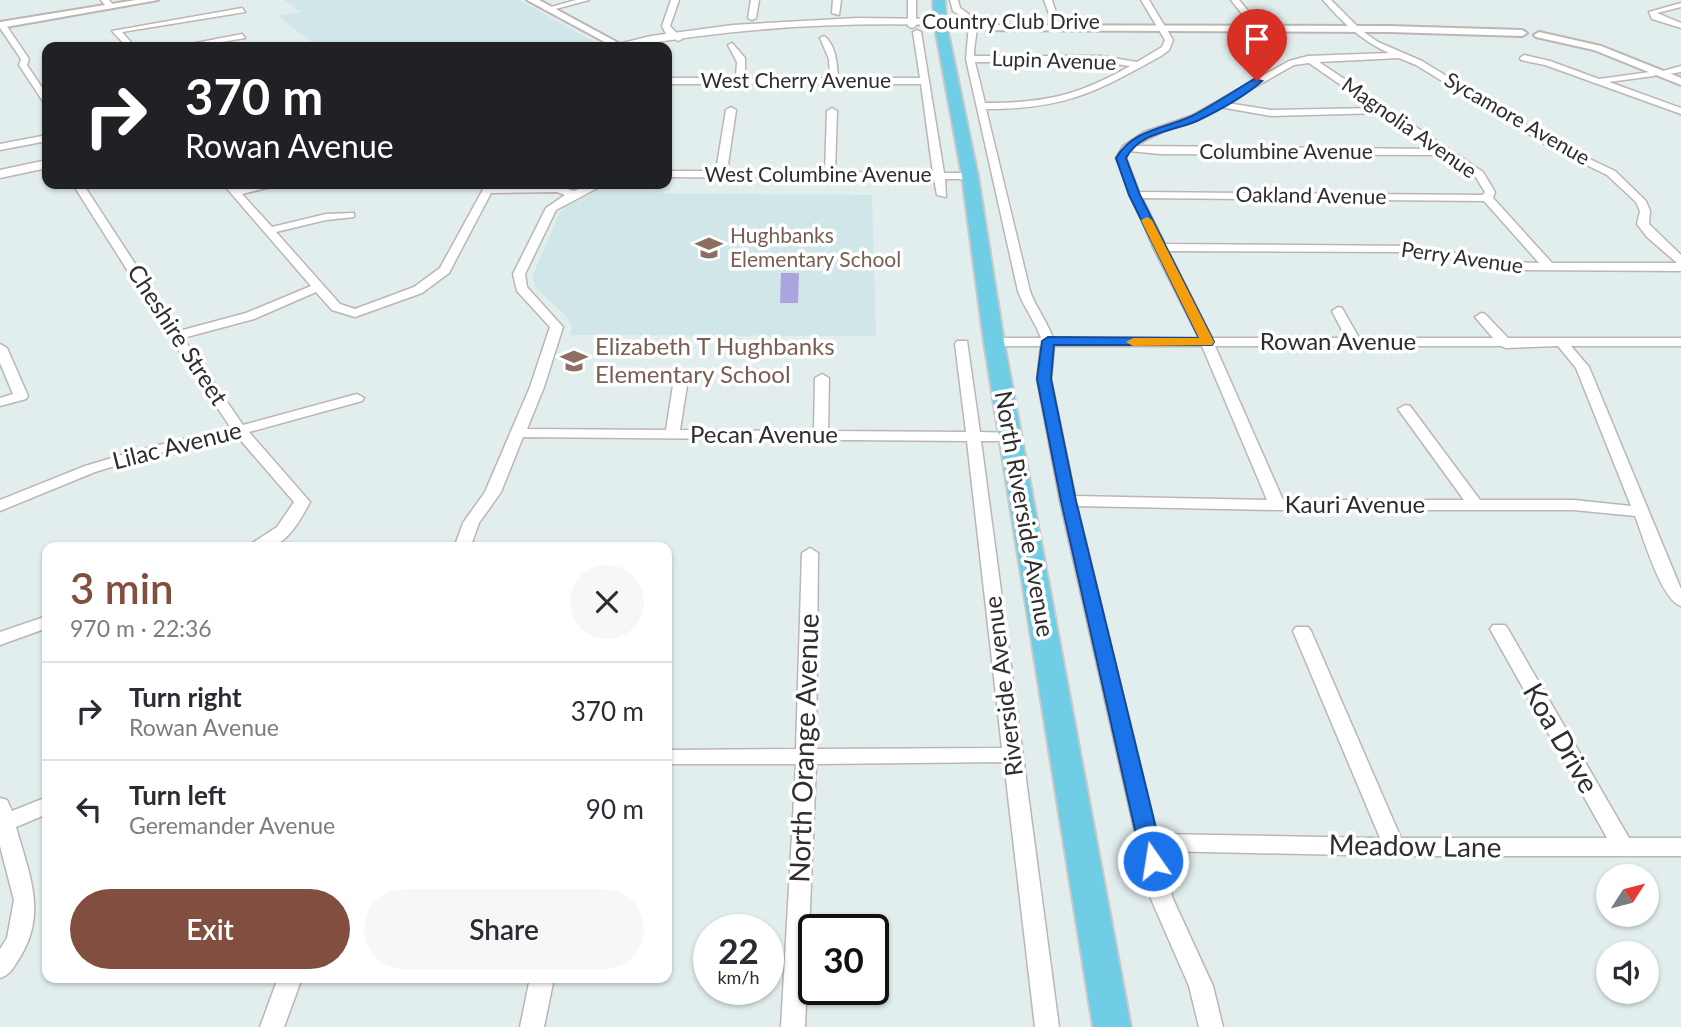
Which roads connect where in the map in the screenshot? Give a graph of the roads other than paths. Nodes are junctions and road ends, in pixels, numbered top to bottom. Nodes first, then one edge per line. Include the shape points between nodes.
1 (153, 0) edge
2 (230, 0) edge
3 (532, 0) edge
4 (584, 0) edge
5 (675, 0) edge
6 (755, 0) edge
7 (836, 0) edge
8 (912, 0) edge
9 (939, 0) edge
10 (954, 0) edge
11 (1048, 0) edge
12 (1145, 0) edge
13 (1235, 0) edge
14 (1326, 0) edge
15 (108, 3) edge
16 (1681, 5) edge
17 (548, 9) junction
18 (836, 13) dead end
19 (752, 18) dead end
20 (1, 24) edge
21 (941, 25) junction
22 (974, 25) junction
23 (1057, 25) junction
24 (1160, 25) junction
25 (1256, 26) junction
26 (1511, 26) junction
27 (1681, 26) edge
28 (911, 27) junction
29 (1353, 27) junction
30 (1534, 28) junction
31 (1522, 33) junction
32 (242, 36) dead end
33 (675, 37) junction
34 (824, 38) dead end
35 (127, 42) edge
36 (207, 42) edge
37 (609, 42) edge
38 (646, 42) edge
39 (732, 45) dead end
40 (1401, 55) junction
41 (1524, 58) dead end
42 (970, 59) junction
43 (1308, 59) junction
44 (1137, 65) junction
45 (1681, 69) edge
46 (1658, 72) junction
47 (1681, 80) edge
48 (672, 81) edge
49 (740, 81) junction
50 (834, 81) junction
51 (926, 81) junction
52 (1600, 81) junction
53 (42, 93) edge
54 (1217, 104) junction
55 (981, 106) junction
56 (731, 110) dead end
57 (1385, 110) junction
58 (832, 111) dead end
59 (1681, 111) edge
60 (42, 139) edge
61 (0, 147) edge
62 (1126, 148) junction
63 (1446, 152) junction
64 (42, 165) edge
65 (0, 174) edge
66 (672, 174) edge
67 (721, 174) junction
68 (830, 175) junction
69 (939, 176) junction
70 (970, 176) junction
71 (81, 189) edge
72 (232, 189) edge
73 (488, 189) edge
74 (558, 189) edge
75 (589, 189) edge
76 (575, 195) junction
77 (942, 195) dead end
78 (1135, 195) junction
79 (1487, 198) junction
80 (350, 215) dead end
81 (268, 231) junction
82 (1159, 247) junction
83 (1681, 261) edge
84 (1681, 267) edge
85 (1550, 268) junction
86 (317, 288) junction
87 (1338, 310) dead end
88 (1481, 317) dead end
89 (174, 336) junction
90 (1048, 341) junction
91 (994, 342) junction
92 (1207, 342) junction
93 (1355, 342) junction
94 (1681, 342) edge
95 (962, 344) dead end
96 (1506, 344) junction
97 (1563, 344) junction
98 (0, 348) edge
99 (822, 378) dead end
100 (681, 379) dead end
101 (357, 398) dead end
102 (0, 402) edge
103 (1405, 409) dead end
104 (240, 430) junction
105 (516, 433) junction
106 (672, 435) junction
107 (821, 436) junction
108 (974, 436) junction
109 (1012, 437) junction
110 (1068, 501) junction
111 (1277, 505) junction
112 (1475, 505) junction
113 (0, 506) edge
114 (1641, 512) junction
115 (268, 542) edge
116 (463, 542) edge
117 (810, 553) dead end
118 (1681, 600) edge
119 (42, 624) edge
120 (1499, 629) dead end
121 (1302, 631) dead end
122 (0, 639) edge
123 (1012, 755) junction
124 (806, 756) junction
125 (672, 757) edge
126 (42, 806) edge
127 (2, 815) edge
128 (1148, 842) junction
129 (1394, 847) junction
130 (1623, 847) junction
131 (1681, 847) edge
132 (0, 968) edge
133 (288, 983) edge
134 (541, 983) edge
135 (272, 1027) edge
136 (532, 1027) edge
137 (793, 1027) edge
138 (1047, 1027) edge
139 (1112, 1027) edge
140 (1211, 1027) edge

1 - 15 street
2 - 35 street via 242,10 116,31
3 - 17 street
4 - 17 street
5 - 33 street via 666,26
6 - 19 street
7 - 18 street
8 - 28 street
9 - 21 main road, North Riverside Avenue
10 - 22 street via 956,9 970,16
11 - 23 street
12 - 24 street
13 - 25 street
14 - 29 street, Sycamore Avenue
15 - 20 street
16 - 27 street via 1653,12 1655,17
17 - 37 street
20 - 53 street
21 - 22 street, Country Club Drive
21 - 28 main road, Country Club Drive
21 - 70 main road, North Riverside Avenue
22 - 23 street, Country Club Drive
22 - 42 street
23 - 24 street, Country Club Drive
24 - 25 street, Country Club Drive
24 - 44 street via 1169,40 1166,48
25 - 29 street, Country Club Drive
26 - 29 street via 1465,30
26 - 30 street
26 - 31 street
28 - 33 main road, Country Club Drive via 789,28
28 - 51 street
29 - 31 street
29 - 40 street, Sycamore Avenue via 1375,44
30 - 31 street
30 - 46 street
30 - 46 street via 1619,52
32 - 36 street
33 - 38 main road, Country Club Drive
34 - 50 street via 833,59
39 - 49 street via 744,65
40 - 43 street
40 - 83 street, Sycamore Avenue via 1551,144 1611,173 1641,201 1643,223 1651,235
41 - 52 street
42 - 44 street, Lupin Avenue via 1101,59
42 - 55 street
43 - 54 street via 1277,69
43 - 57 street, Magnolia Avenue
44 - 55 street via 1082,94 1060,100
45 - 46 street
46 - 47 street
46 - 52 street
48 - 49 street, West Cherry Avenue
49 - 50 street, West Cherry Avenue
50 - 51 street, West Cherry Avenue
51 - 69 street
52 - 59 street
54 - 57 street via 1271,113
54 - 62 street
55 - 90 street via 1024,290
56 - 67 street
57 - 63 street, Magnolia Avenue
58 - 68 street
60 - 61 street
62 - 63 street, Columbine Avenue
62 - 78 street via 1121,158
63 - 79 street, Magnolia Avenue via 1479,174 1490,191
64 - 65 main road
66 - 67 street, West Columbine Avenue
67 - 68 street, West Columbine Avenue
68 - 69 street, West Columbine Avenue
69 - 70 street, West Columbine Avenue
69 - 77 street
70 - 91 main road, North Riverside Avenue
71 - 89 street, Cheshire Street
72 - 81 street
73 - 86 street via 445,270 418,290 355,313 336,307
74 - 76 street
75 - 76 street
76 - 105 street via 551,208 519,274 521,288 557,327
78 - 79 street, Oakland Avenue
78 - 82 street
79 - 85 street, Magnolia Avenue
80 - 81 street via 326,216
81 - 86 street
82 - 85 street, Perry Avenue via 1413,249 1483,264
82 - 92 street
84 - 85 street, Perry Avenue
86 - 89 street via 248,316
87 - 93 street
88 - 96 street
89 - 104 street, Cheshire Street
90 - 91 street, Rowan Avenue
90 - 92 street, Rowan Avenue
90 - 110 street, North Riverside Avenue via 1044,379
91 - 109 main road, North Riverside Avenue
92 - 93 street, Rowan Avenue
92 - 111 street
93 - 96 street, Rowan Avenue
94 - 97 street, Rowan Avenue
95 - 108 street, Riverside Avenue
96 - 97 street, Rowan Avenue
97 - 114 street via 1582,367
98 - 102 street via 21,396
99 - 107 street
100 - 106 street
101 - 104 street, Lilac Avenue
103 - 112 street
104 - 113 street, Lilac Avenue via 90,469
104 - 115 street, Cheshire Street via 302,502 289,528
105 - 106 street, Pecan Avenue
105 - 116 street via 492,492
106 - 107 street, Pecan Avenue
107 - 108 street, Pecan Avenue
108 - 109 street, Pecan Avenue
108 - 123 street, Riverside Avenue
109 - 139 main road, North Riverside Avenue
110 - 111 street, Kauri Avenue
110 - 128 street, North Riverside Avenue
111 - 112 street, Kauri Avenue
112 - 114 street, Kauri Avenue via 1574,505
114 - 118 street via 1672,589
117 - 124 street, North Orange Avenue
119 - 122 street
120 - 130 street, Koa Drive
121 - 129 street
123 - 124 street
123 - 138 street, Riverside Avenue
124 - 125 street
124 - 137 street, North Orange Avenue
126 - 127 street
127 - 132 street via 25,900 18,941
128 - 129 street, Meadow Lane
128 - 140 street, North Riverside Avenue via 1161,899 1201,986
129 - 130 street, Meadow Lane
130 - 131 street, Meadow Lane
133 - 135 street
134 - 136 street

